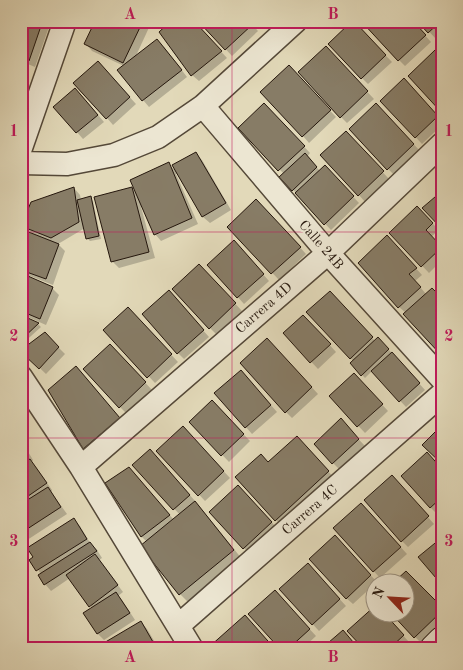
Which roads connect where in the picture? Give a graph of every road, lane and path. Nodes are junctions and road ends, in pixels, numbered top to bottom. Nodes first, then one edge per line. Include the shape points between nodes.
1 (64, 21) edge
2 (296, 21) edge
3 (203, 106) junction
4 (442, 144) edge
5 (21, 148) edge
6 (21, 163) edge
7 (328, 254) junction
8 (21, 377) edge
9 (442, 380) edge
10 (442, 394) edge
11 (82, 467) junction
12 (178, 626) junction
13 (442, 641) edge
14 (192, 649) edge
15 (434, 649) edge

1 - 5 street
2 - 3 street
3 - 6 street via 158,137 114,155 67,164
3 - 7 street, Calle 24B
4 - 7 street, Carrera 4D
7 - 9 street, Calle 24B
7 - 11 street, Carrera 4D
8 - 11 street
10 - 12 street, Carrera 4C
11 - 12 street
12 - 14 street
13 - 15 street

